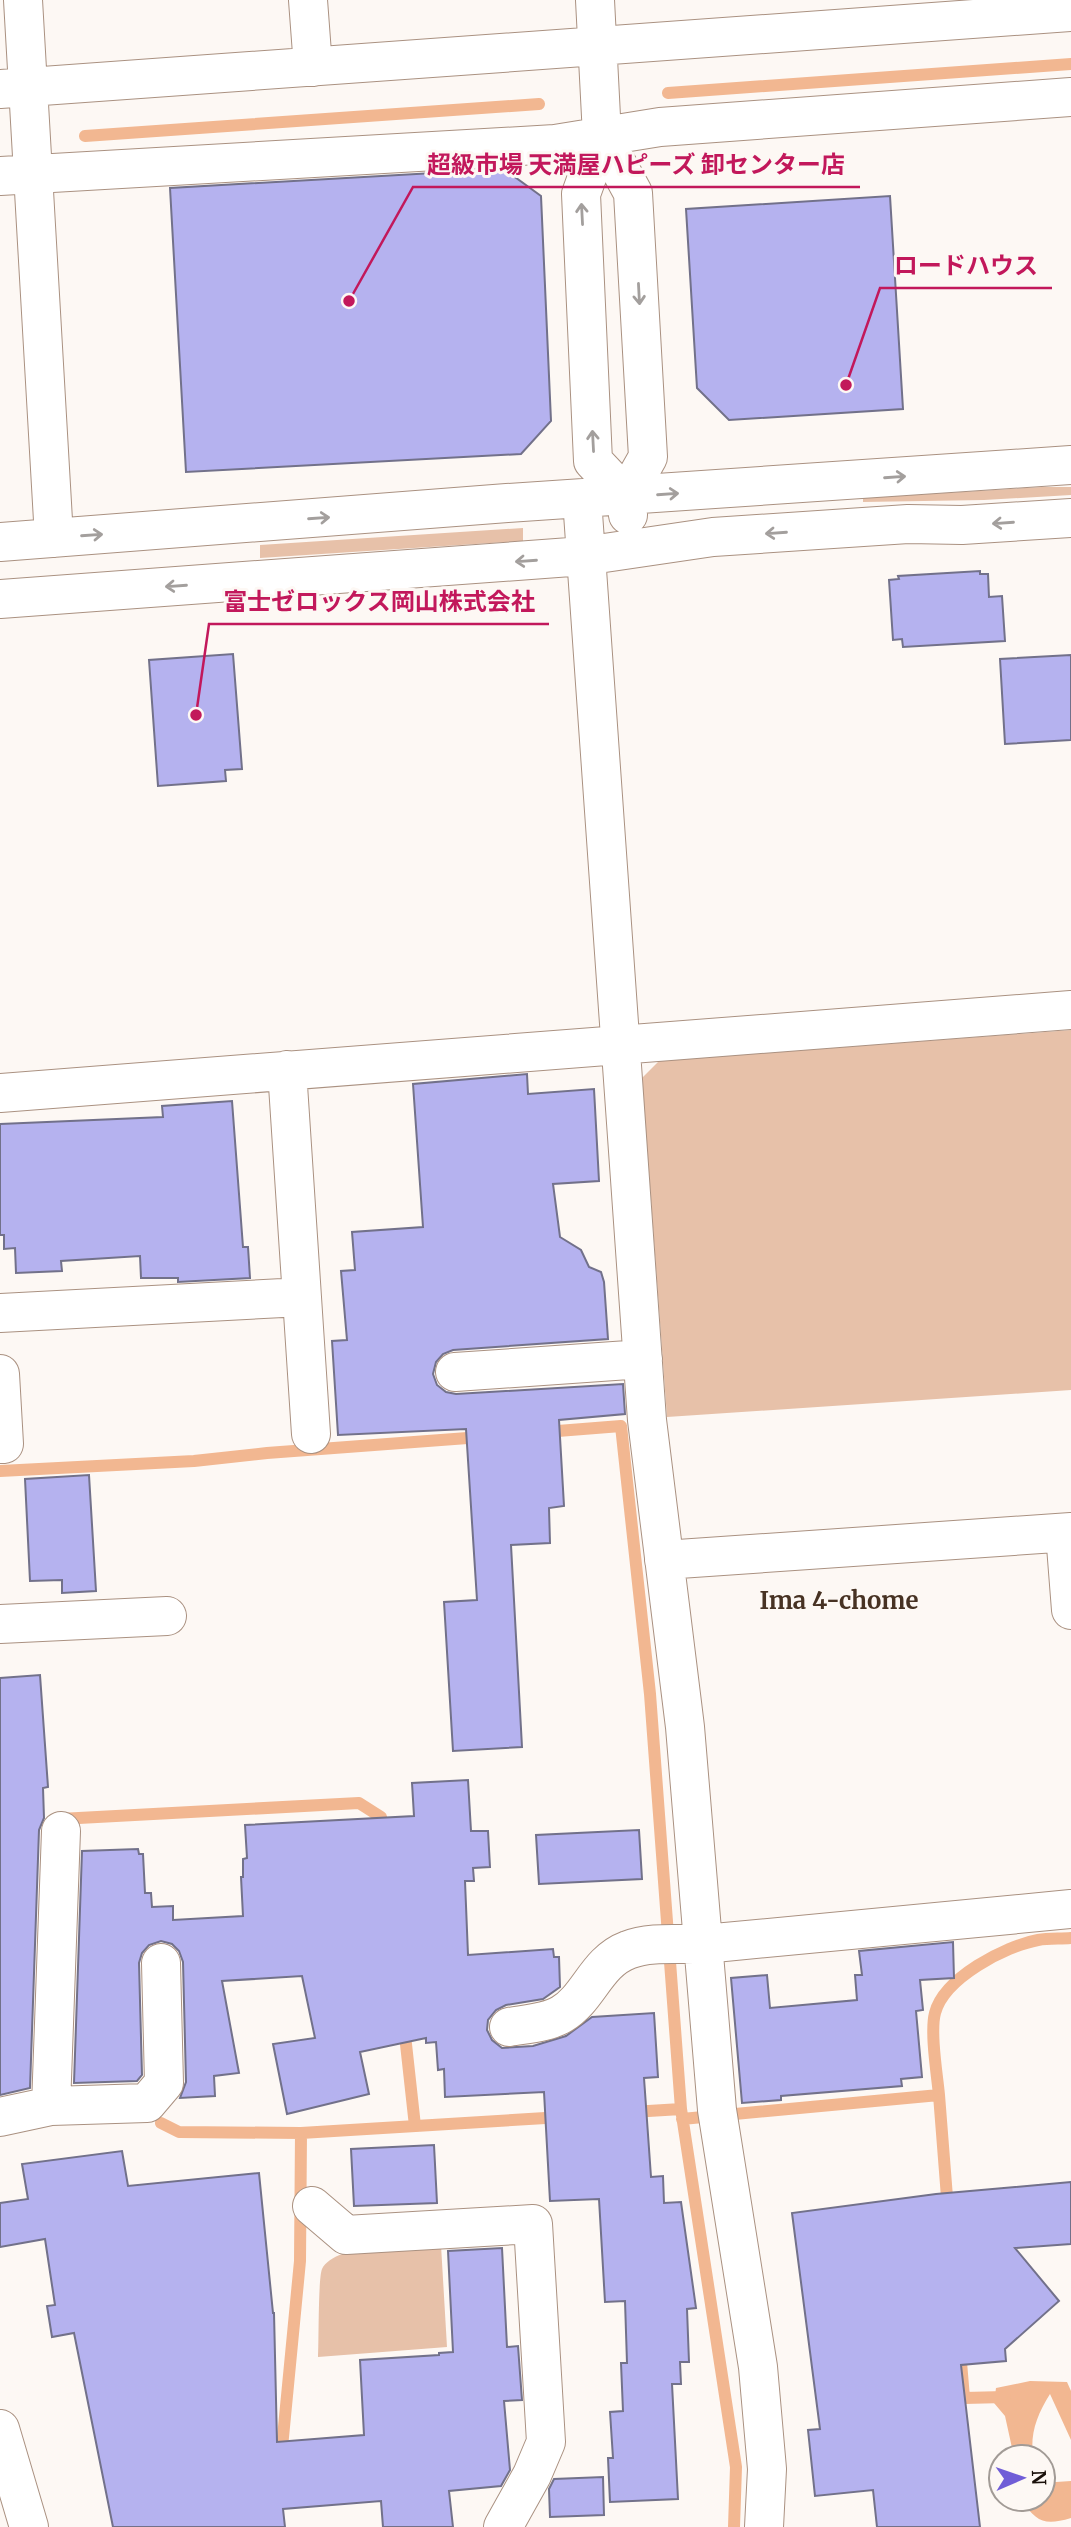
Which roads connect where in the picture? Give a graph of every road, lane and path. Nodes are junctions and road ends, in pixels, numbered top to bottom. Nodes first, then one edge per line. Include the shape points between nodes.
1 (23, 0) edge
2 (308, 0) edge
3 (595, 0) edge
4 (1071, 12) edge
5 (843, 15) edge
6 (598, 47) junction
7 (313, 67) junction
8 (15, 88) edge
9 (1071, 97) edge
10 (602, 136) junction
11 (17, 175) edge
12 (1071, 465) edge
13 (626, 496) junction
14 (582, 499) junction
15 (1071, 518) edge
16 (54, 538) junction
17 (0, 542) edge
18 (630, 549) junction
19 (584, 556) junction
20 (0, 598) edge
21 (1071, 1010) edge
22 (619, 1046) junction
23 (287, 1070) junction
24 (0, 1093) edge
25 (302, 1297) junction
26 (0, 1313) edge
27 (643, 1359) junction
28 (455, 1372) dead end
29 (0, 1374) edge
30 (311, 1434) dead end
31 (0, 1444) edge
32 (1068, 1532) edge
33 (664, 1560) junction
34 (1071, 1610) edge
35 (167, 1616) dead end
36 (0, 1624) edge
37 (61, 1831) dead end
38 (1071, 1909) edge
39 (681, 1944) junction
40 (161, 1963) dead end
41 (509, 2027) dead end
42 (51, 2106) junction
43 (0, 2117) edge
44 (312, 2206) dead end
45 (0, 2429) edge
46 (29, 2527) edge
47 (503, 2527) edge
48 (764, 2527) edge

1 - 8 street
2 - 7 street
3 - 6 street
4 - 5 street
5 - 6 street
6 - 7 street
6 - 10 street
7 - 8 street
8 - 11 street
9 - 10 street via 660,127
10 - 11 street via 555,144
10 -> 13 street via 633,193 648,457
13 -> 10 street via 593,461 582,194
11 - 16 street
13 -> 12 street
13 - 14 street
13 - 18 street
16 -> 14 street
14 - 19 street
15 -> 18 street via 713,537
16 - 17 street
18 - 19 street
19 -> 20 street
19 - 22 street
21 - 22 street
22 - 23 street
22 - 27 street
23 - 24 street
23 - 25 street
25 - 26 street
25 - 30 street
27 - 28 street
27 - 33 street
29 - 31 street via 4,1444
32 - 33 street
32 - 34 street
33 - 39 street via 685,1727
35 - 36 street
37 - 42 street
38 - 39 street
39 - 41 street via 628,1949 606,1963 566,2012 551,2020
39 - 48 street via 718,2117 758,2367 767,2469
40 - 42 street via 164,2083 147,2103
42 - 43 street
44 - 47 street via 346,2235 533,2224 545,2442
45 - 46 street

